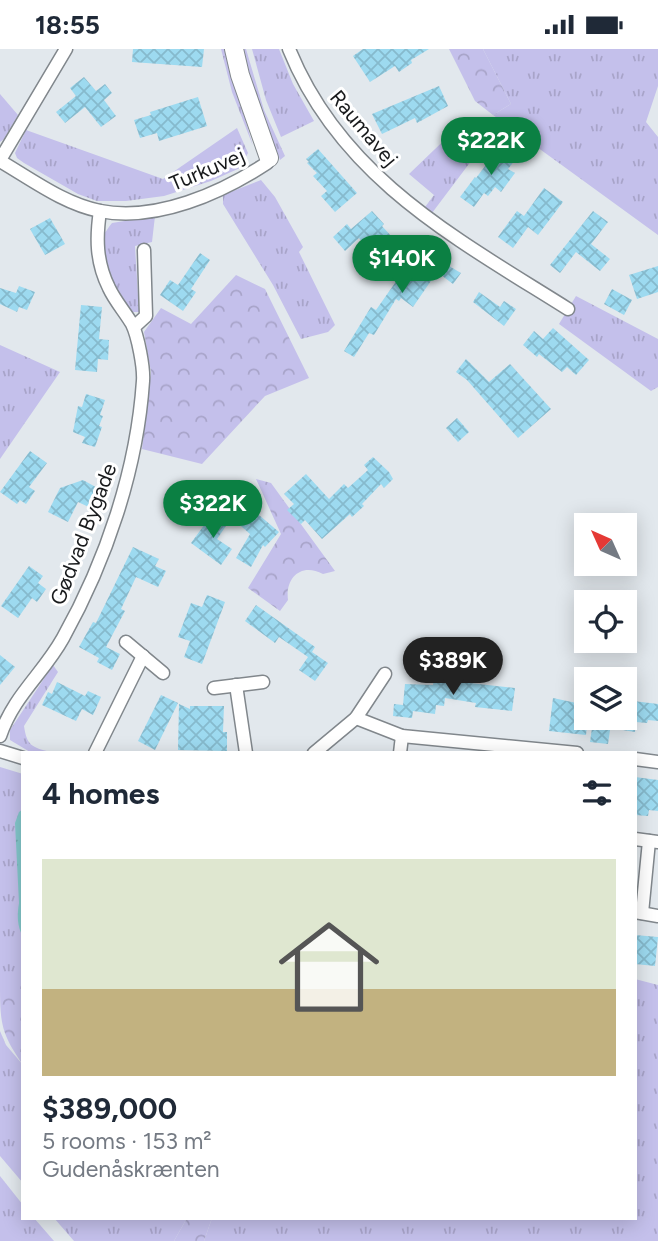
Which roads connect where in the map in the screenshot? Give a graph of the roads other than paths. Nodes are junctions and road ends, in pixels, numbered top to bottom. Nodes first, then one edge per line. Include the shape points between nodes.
1 (66, 49) edge
2 (234, 49) edge
3 (289, 49) edge
4 (269, 158) joint
5 (0, 160) edge
6 (100, 211) junction
7 (144, 250) dead end
8 (568, 309) dead end
9 (134, 327) junction
10 (126, 642) dead end
11 (143, 656) junction
12 (163, 673) dead end
13 (386, 674) dead end
14 (263, 682) dead end
15 (236, 685) junction
16 (214, 688) dead end
17 (356, 718) junction
18 (0, 736) edge
19 (402, 736) junction
20 (0, 751) edge
21 (96, 751) edge
22 (246, 751) edge
23 (316, 751) edge
24 (400, 751) edge
25 (556, 751) edge
26 (21, 757) edge
27 (637, 759) edge
28 (658, 762) edge
29 (654, 841) edge
30 (639, 913) edge
31 (658, 916) edge

1 - 5 street, Turkuvej
2 - 4 street
3 - 8 street, Raumavej via 326,117 391,190 443,231
4 - 6 street, Turkuvej via 253,172 209,195 134,213
5 - 6 street, Turkuvej via 61,197
6 - 9 street, Gødvad Bygade via 96,239 100,263 109,289
7 - 9 street via 146,316
9 - 18 street, Gødvad Bygade via 144,376 142,398 116,513 89,586 62,640 7,714
10 - 11 street
11 - 12 street
11 - 21 street
13 - 17 street
14 - 15 street
15 - 16 street
15 - 22 street
17 - 19 street
17 - 23 street
19 - 24 street
19 - 25 street
20 - 26 street
27 - 28 street
29 - 30 street
30 - 31 street

